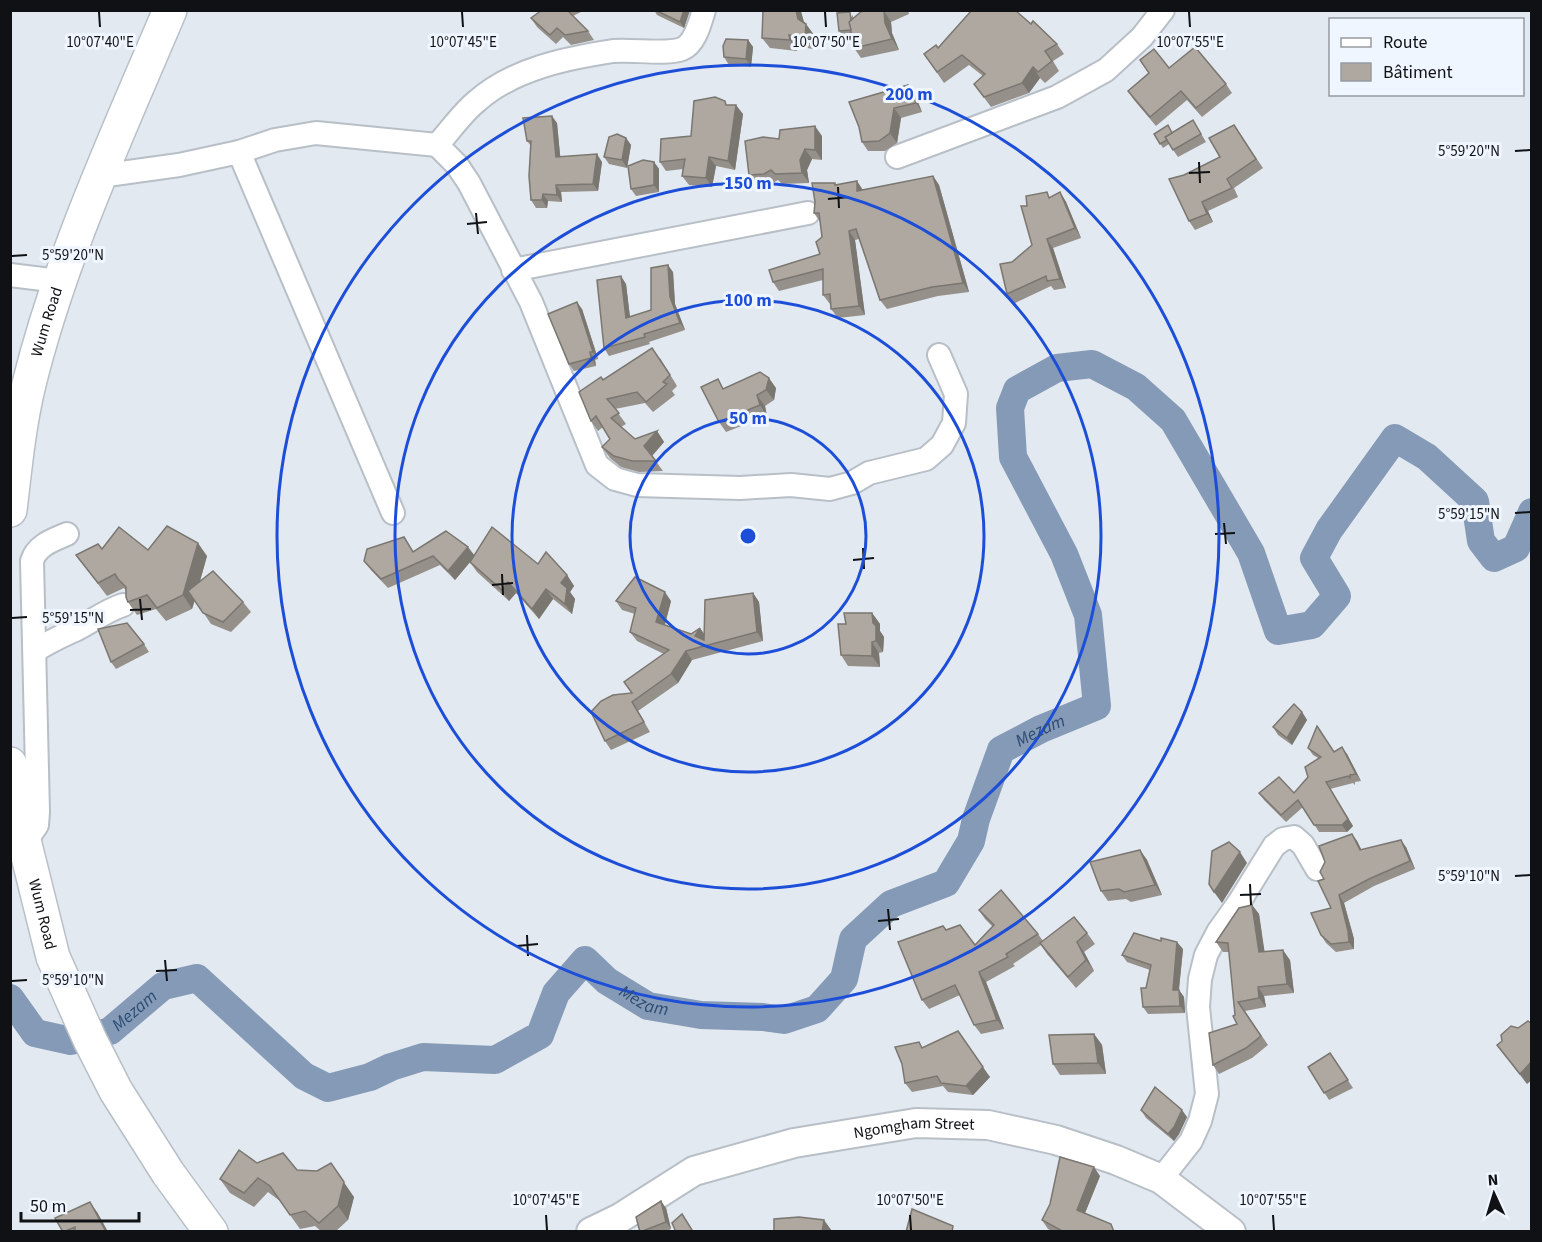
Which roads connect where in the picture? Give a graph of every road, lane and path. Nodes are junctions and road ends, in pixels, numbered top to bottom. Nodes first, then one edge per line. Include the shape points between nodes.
1 (170, 10) edge
2 (704, 10) edge
3 (1163, 10) edge
4 (437, 145) junction
5 (239, 152) junction
6 (897, 157) dead end
7 (100, 176) junction
8 (808, 213) dead end
9 (513, 270) junction
10 (10, 275) edge
11 (59, 281) junction
12 (939, 356) dead end
13 (10, 510) edge
14 (393, 513) dead end
15 (67, 534) dead end
16 (123, 606) edge
17 (34, 651) junction
18 (10, 764) edge
19 (24, 844) junction
20 (1317, 869) dead end
21 (1161, 1179) junction
22 (211, 1232) edge
23 (591, 1232) edge
24 (1231, 1232) edge

1 - 7 highway, Wum Road
2 - 4 street via 693,40 682,49 614,51 522,72 476,101
3 - 6 street via 1142,37 1106,70 1057,97
4 - 5 street via 316,133
4 - 9 street via 469,183
5 - 7 street
5 - 14 street
7 - 11 highway, Wum Road
8 - 9 street
9 - 12 street via 531,302 597,465 615,479 637,485 791,485 830,489 869,473 926,459 942,445 954,423 956,394
10 - 11 street
11 - 13 highway, Wum Road via 29,385
15 - 17 street via 41,546 32,561
16 - 17 street via 108,610
17 - 19 street via 38,812 37,825
18 - 19 highway, Wum Road
19 - 22 highway, Wum Road via 53,957 90,1040 116,1091
20 - 21 street via 1294,837 1283,839 1274,846 1206,955 1198,1007 1207,1094 1191,1141
21 - 23 main road, Ngomgham Street via 1056,1140 988,1125 916,1124 794,1143 694,1171
21 - 24 main road, Ngomgham Street

